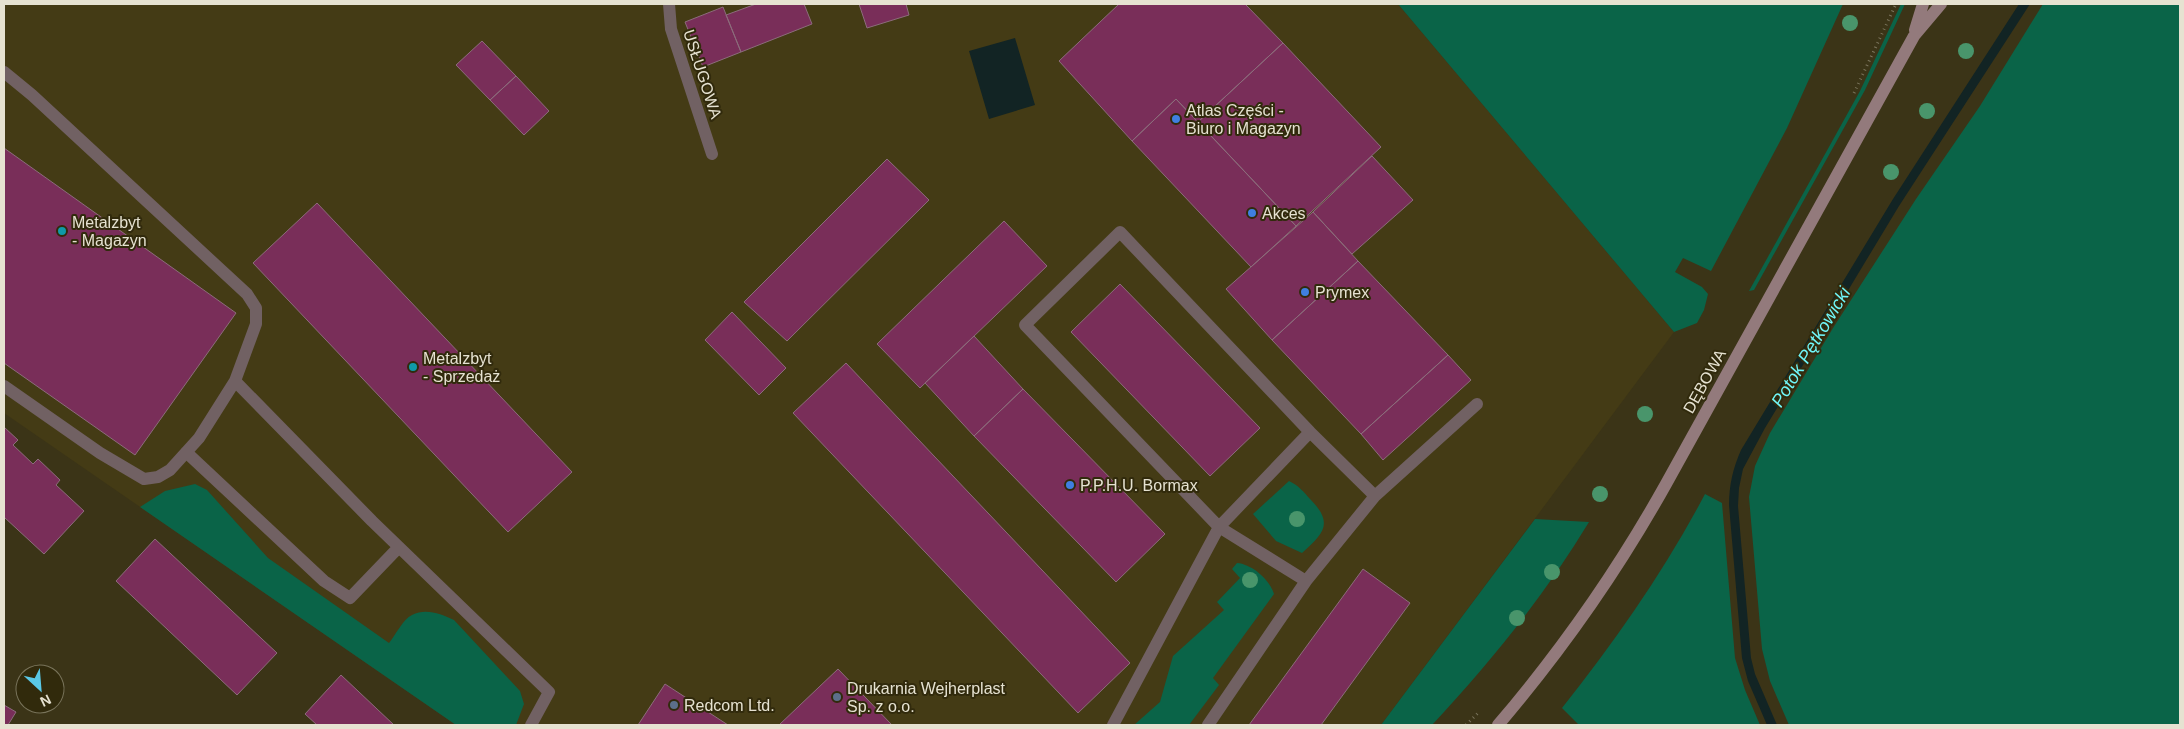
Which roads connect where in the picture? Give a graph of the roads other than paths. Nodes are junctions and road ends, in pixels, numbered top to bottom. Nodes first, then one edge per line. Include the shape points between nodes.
1 (669, 4) edge
2 (1923, 4) edge
3 (1941, 4) edge
4 (1914, 36) junction
5 (4, 72) edge
6 (712, 154) dead end
7 (235, 381) junction
8 (4, 386) edge
9 (1477, 404) dead end
10 (1310, 432) junction
11 (186, 452) junction
12 (1375, 496) junction
13 (1218, 527) junction
14 (399, 547) junction
15 (1306, 582) junction
16 (532, 725) edge
17 (1112, 725) edge
18 (1208, 725) edge
19 (1498, 725) edge

1 - 6 street, USŁUGOWA via 671,29
2 - 4 main road, DĘBOWA
3 - 4 main road, DĘBOWA
4 - 19 main road, DĘBOWA via 1633,541 1576,627
5 - 7 street via 246,294 256,308 256,324
7 - 11 street
7 - 14 street
8 - 11 street via 100,453 144,479 158,477 170,470
9 - 12 street
10 - 12 street
10 - 13 street
10 - 13 street via 1120,232 1026,325
11 - 14 street via 324,581 350,598
12 - 15 street
13 - 15 street
13 - 17 street
14 - 16 street via 549,692
15 - 18 street

